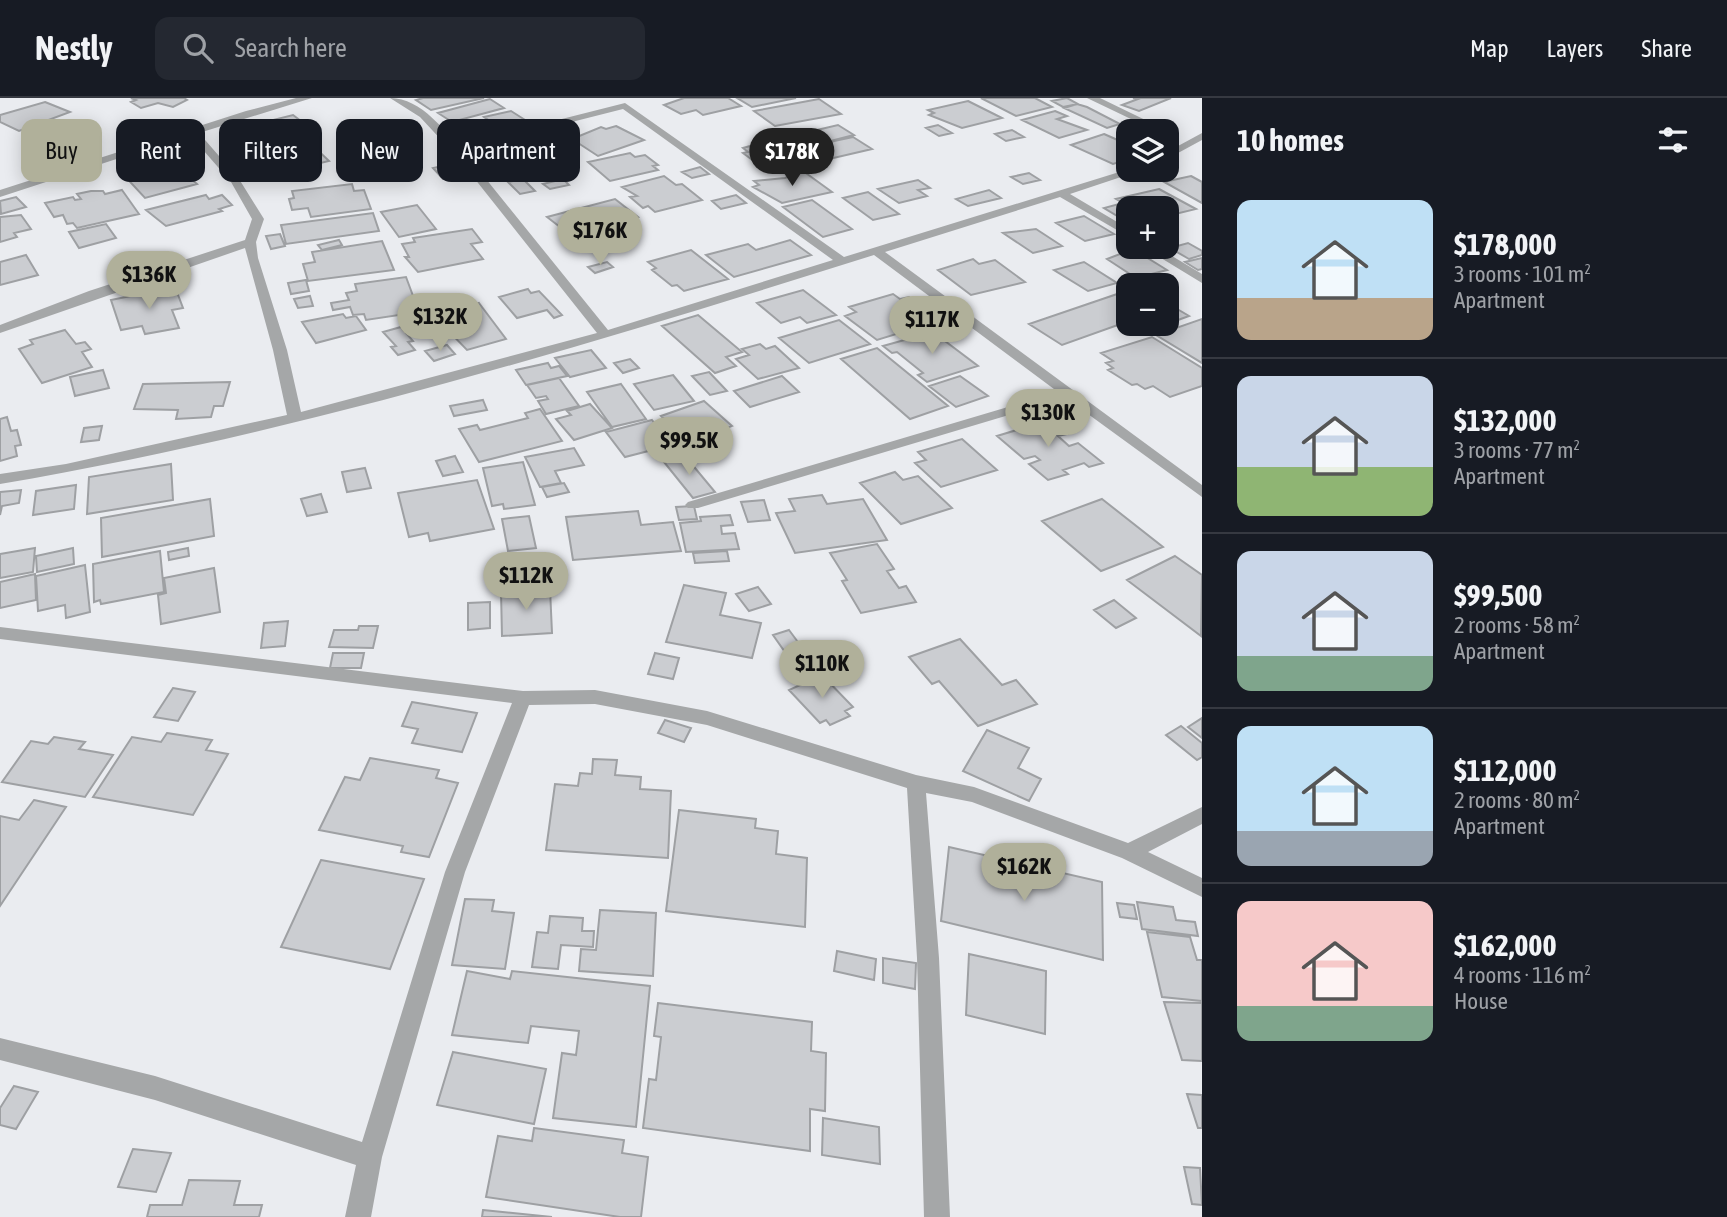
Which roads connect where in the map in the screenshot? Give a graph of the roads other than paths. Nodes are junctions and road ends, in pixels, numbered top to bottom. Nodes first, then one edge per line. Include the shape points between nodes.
1 (307, 98) edge
2 (395, 98) edge
3 (1092, 98) edge
4 (573, 119) edge
5 (1137, 119) edge
6 (205, 128) edge
7 (437, 129) edge
8 (1179, 136) edge
9 (1196, 140) edge
10 (205, 146) edge
11 (1179, 149) edge
12 (116, 157) edge
13 (1116, 176) edge
14 (483, 182) edge
15 (1060, 193) junction
16 (0, 194) edge
17 (1116, 226) edge
18 (250, 242) junction
19 (877, 252) junction
20 (1169, 259) edge
21 (843, 262) junction
22 (1202, 279) edge
23 (0, 329) edge
24 (605, 335) junction
25 (1065, 394) junction
26 (295, 418) junction
27 (0, 479) edge
28 (1202, 492) edge
29 (694, 505) dead end
30 (0, 633) edge
31 (523, 698) junction
32 (916, 783) junction
33 (1202, 815) edge
34 (1129, 852) junction
35 (1202, 888) edge
36 (0, 1049) edge
37 (370, 1157) junction
38 (358, 1217) edge
39 (937, 1217) edge

1 - 6 street
2 - 7 street via 424,115
3 - 5 street
4 - 21 street via 625,106
8 - 9 street
9 - 11 street
10 - 18 street via 235,181 258,219
12 - 16 street
13 - 15 street
14 - 24 street
15 - 17 street
15 - 19 street
18 - 23 street
18 - 26 street
19 - 21 street
19 - 25 street
20 - 22 street
21 - 24 street
24 - 26 street
25 - 28 street
25 - 29 street
26 - 27 street
30 - 31 street
31 - 32 street via 595,697 707,718
31 - 37 street via 455,872
32 - 34 street via 974,796
32 - 39 street via 928,958
33 - 34 street
34 - 35 street
36 - 37 street via 155,1088
37 - 38 street

